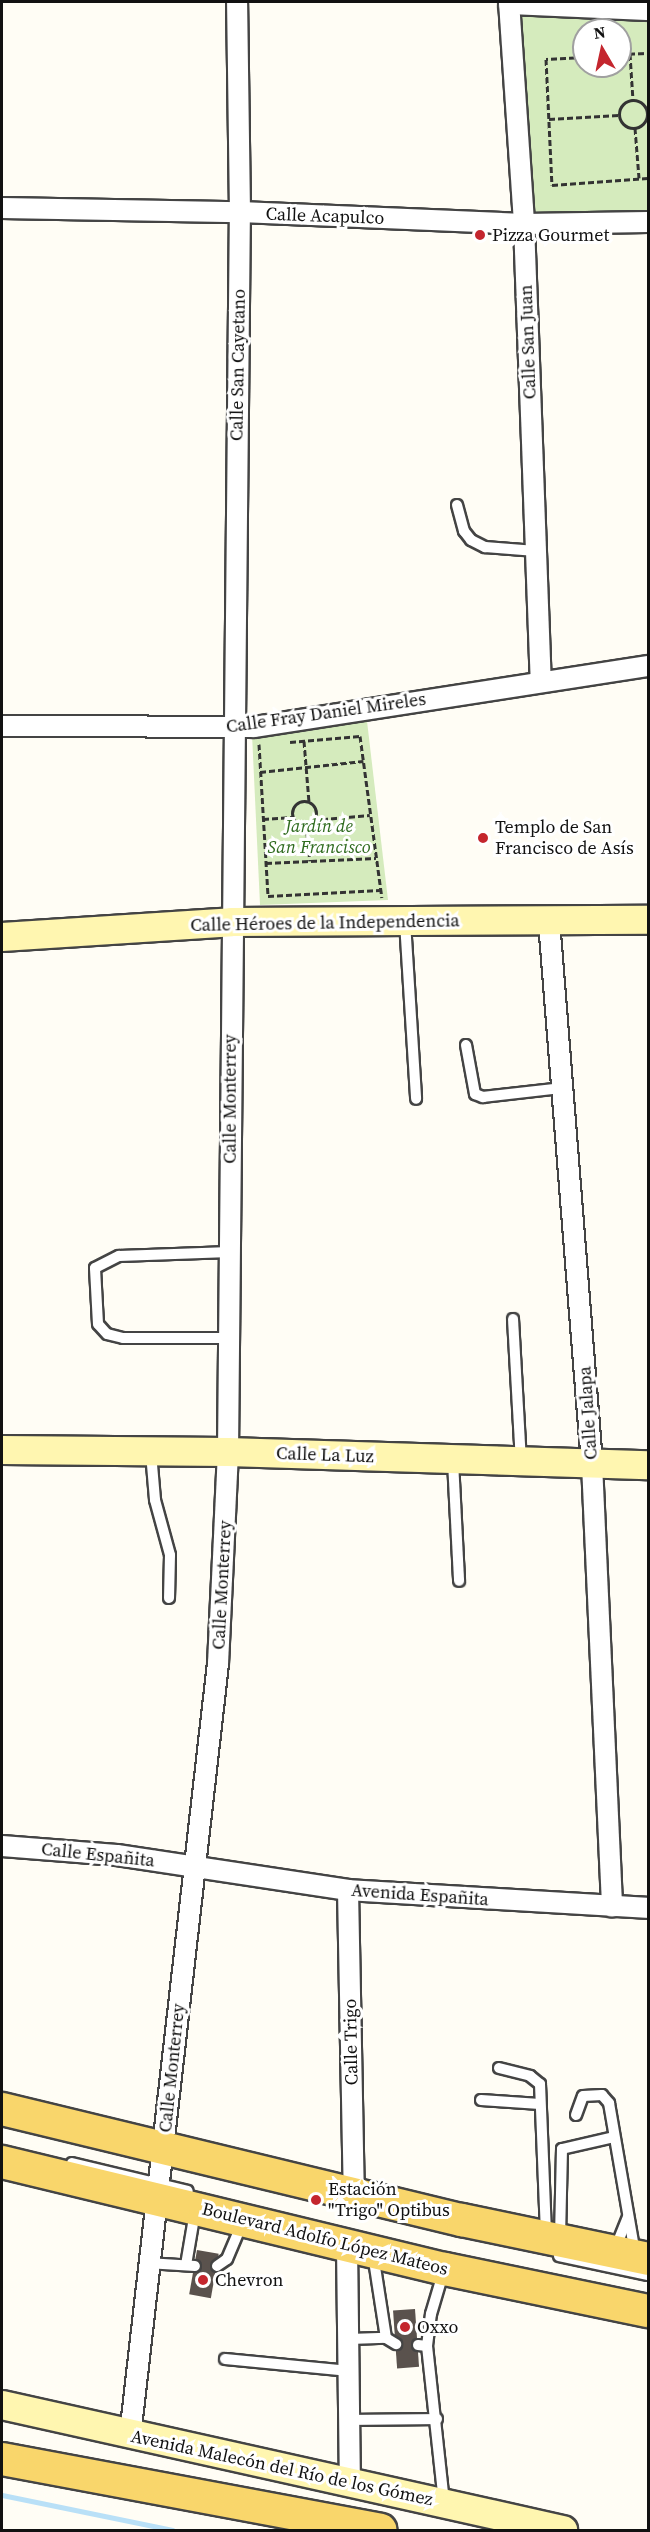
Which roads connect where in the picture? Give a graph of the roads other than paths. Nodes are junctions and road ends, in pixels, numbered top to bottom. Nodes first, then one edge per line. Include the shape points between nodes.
1 (237, 2) edge
2 (509, 3) edge
3 (648, 10) edge
4 (2, 208) edge
5 (240, 212) junction
6 (648, 222) edge
7 (524, 224) junction
8 (457, 505) dead end
9 (536, 551) junction
10 (648, 666) edge
11 (541, 682) junction
12 (2, 726) edge
13 (233, 728) junction
14 (405, 919) junction
15 (648, 920) edge
16 (549, 921) junction
17 (231, 922) junction
18 (2, 937) edge
19 (466, 1045) dead end
20 (562, 1088) junction
21 (416, 1099) dead end
22 (230, 1252) junction
23 (513, 1319) dead end
24 (229, 1338) junction
25 (2, 1450) edge
26 (228, 1452) junction
27 (151, 1453) junction
28 (452, 1460) junction
29 (521, 1462) junction
30 (592, 1464) junction
31 (648, 1465) edge
32 (459, 1581) dead end
33 (169, 1598) dead end
34 (2, 1846) edge
35 (194, 1867) junction
36 (348, 1890) junction
37 (612, 1906) junction
38 (648, 1908) edge
39 (499, 2068) dead end
40 (482, 2100) dead end
41 (540, 2104) junction
42 (2, 2109) edge
43 (576, 2115) dead end
44 (614, 2138) junction
45 (90, 2144) dead end
46 (161, 2153) junction
47 (57, 2159) dead end
48 (2, 2162) edge
49 (156, 2190) junction
50 (354, 2194) junction
51 (307, 2196) dead end
52 (199, 2201) junction
53 (627, 2216) junction
54 (244, 2219) junction
55 (552, 2244) junction
56 (360, 2248) junction
57 (637, 2260) edge
58 (147, 2264) junction
59 (217, 2266) dead end
60 (445, 2268) junction
61 (528, 2273) dead end
62 (648, 2298) edge
63 (648, 2311) edge
64 (349, 2339) junction
65 (225, 2359) dead end
66 (349, 2371) junction
67 (2, 2404) edge
68 (437, 2419) junction
69 (350, 2421) junction
70 (130, 2436) junction
71 (2, 2459) edge
72 (350, 2484) junction
73 (444, 2503) junction
74 (380, 2530) edge
75 (562, 2530) edge

1 - 5 street, Calle San Cayetano
2 - 3 street
2 - 7 street, Calle San Juan
4 - 5 street, Calle Acapulco
5 - 7 street, Calle Acapulco
5 - 13 street, Calle San Cayetano
6 - 7 street, Calle Acapulco
7 - 9 street, Calle San Juan
8 - 9 lane via 464,531 471,540 485,547
9 - 11 street, Calle San Juan
10 - 11 street, Calle Fray Daniel Mireles
11 - 13 street, Calle Fray Daniel Mireles
12 - 13 street, Calle Fray Daniel Mireles
13 - 17 street, Calle Monterrey
14 - 16 street, Calle Héroes de la Independencia
14 - 17 street, Calle Héroes de la Independencia
14 - 21 lane
15 - 16 street, Calle Héroes de la Independencia
16 - 20 street, Calle Jalapa
17 - 18 street, Calle Héroes de la Independencia
17 - 22 street, Calle Monterrey
19 - 20 lane via 475,1094 483,1097
20 - 30 street, Calle Jalapa
22 - 24 street, Calle Monterrey
22 - 24 lane via 119,1256 95,1268 98,1323 107,1334 123,1338
23 - 29 lane
24 - 26 street, Calle Monterrey
25 - 27 street, Calle La Luz
26 - 27 street, Calle La Luz
26 - 28 street, Calle La Luz
26 - 35 street, Calle Monterrey via 218,1664
27 - 33 lane via 155,1500 170,1555
28 - 29 street, Calle La Luz
28 - 32 lane
29 - 30 street, Calle La Luz
30 - 31 street, Calle La Luz
30 - 37 street, Calle Jalapa
34 - 35 street, Calle Españita
35 - 36 street, Avenida Españita
35 - 46 street, Calle Monterrey
36 - 37 street, Avenida Españita
36 - 50 street, Calle Trigo
37 - 38 street, Avenida Españita
39 - 41 lane via 537,2079
40 - 41 lane
41 - 55 lane
42 - 46 main road
43 - 44 lane via 579,2099 602,2095 609,2103
44 - 53 lane
44 - 55 lane via 562,2149
45 - 46 lane
46 - 49 street, Calle Monterrey
46 - 50 main road
46 - 51 lane
47 - 49 lane
48 - 49 main road, Boulevard Adolfo López Mateos
49 - 52 main road, Boulevard Adolfo López Mateos
49 - 58 street, Calle Monterrey
50 - 55 main road
52 - 54 main road, Boulevard Adolfo López Mateos
52 - 58 lane via 190,2266
53 - 57 lane
53 - 57 lane
54 - 56 main road, Boulevard Adolfo López Mateos
54 - 59 lane via 227,2259
55 - 57 main road
55 - 57 lane
56 - 60 main road, Boulevard Adolfo López Mateos
56 - 64 street
56 - 64 lane via 391,2341
58 - 70 street, Calle Monterrey
60 - 63 main road, Boulevard Adolfo López Mateos
60 - 68 lane via 422,2345
61 - 62 lane
64 - 66 street
65 - 66 lane
66 - 69 street
67 - 70 street, Avenida Malecón del Río de los Gómez
68 - 69 lane
68 - 73 lane
69 - 72 street
70 - 72 street, Avenida Malecón del Río de los Gómez
71 - 74 main road
72 - 73 street, Avenida Malecón del Río de los Gómez
73 - 75 street, Avenida Malecón del Río de los Gómez

